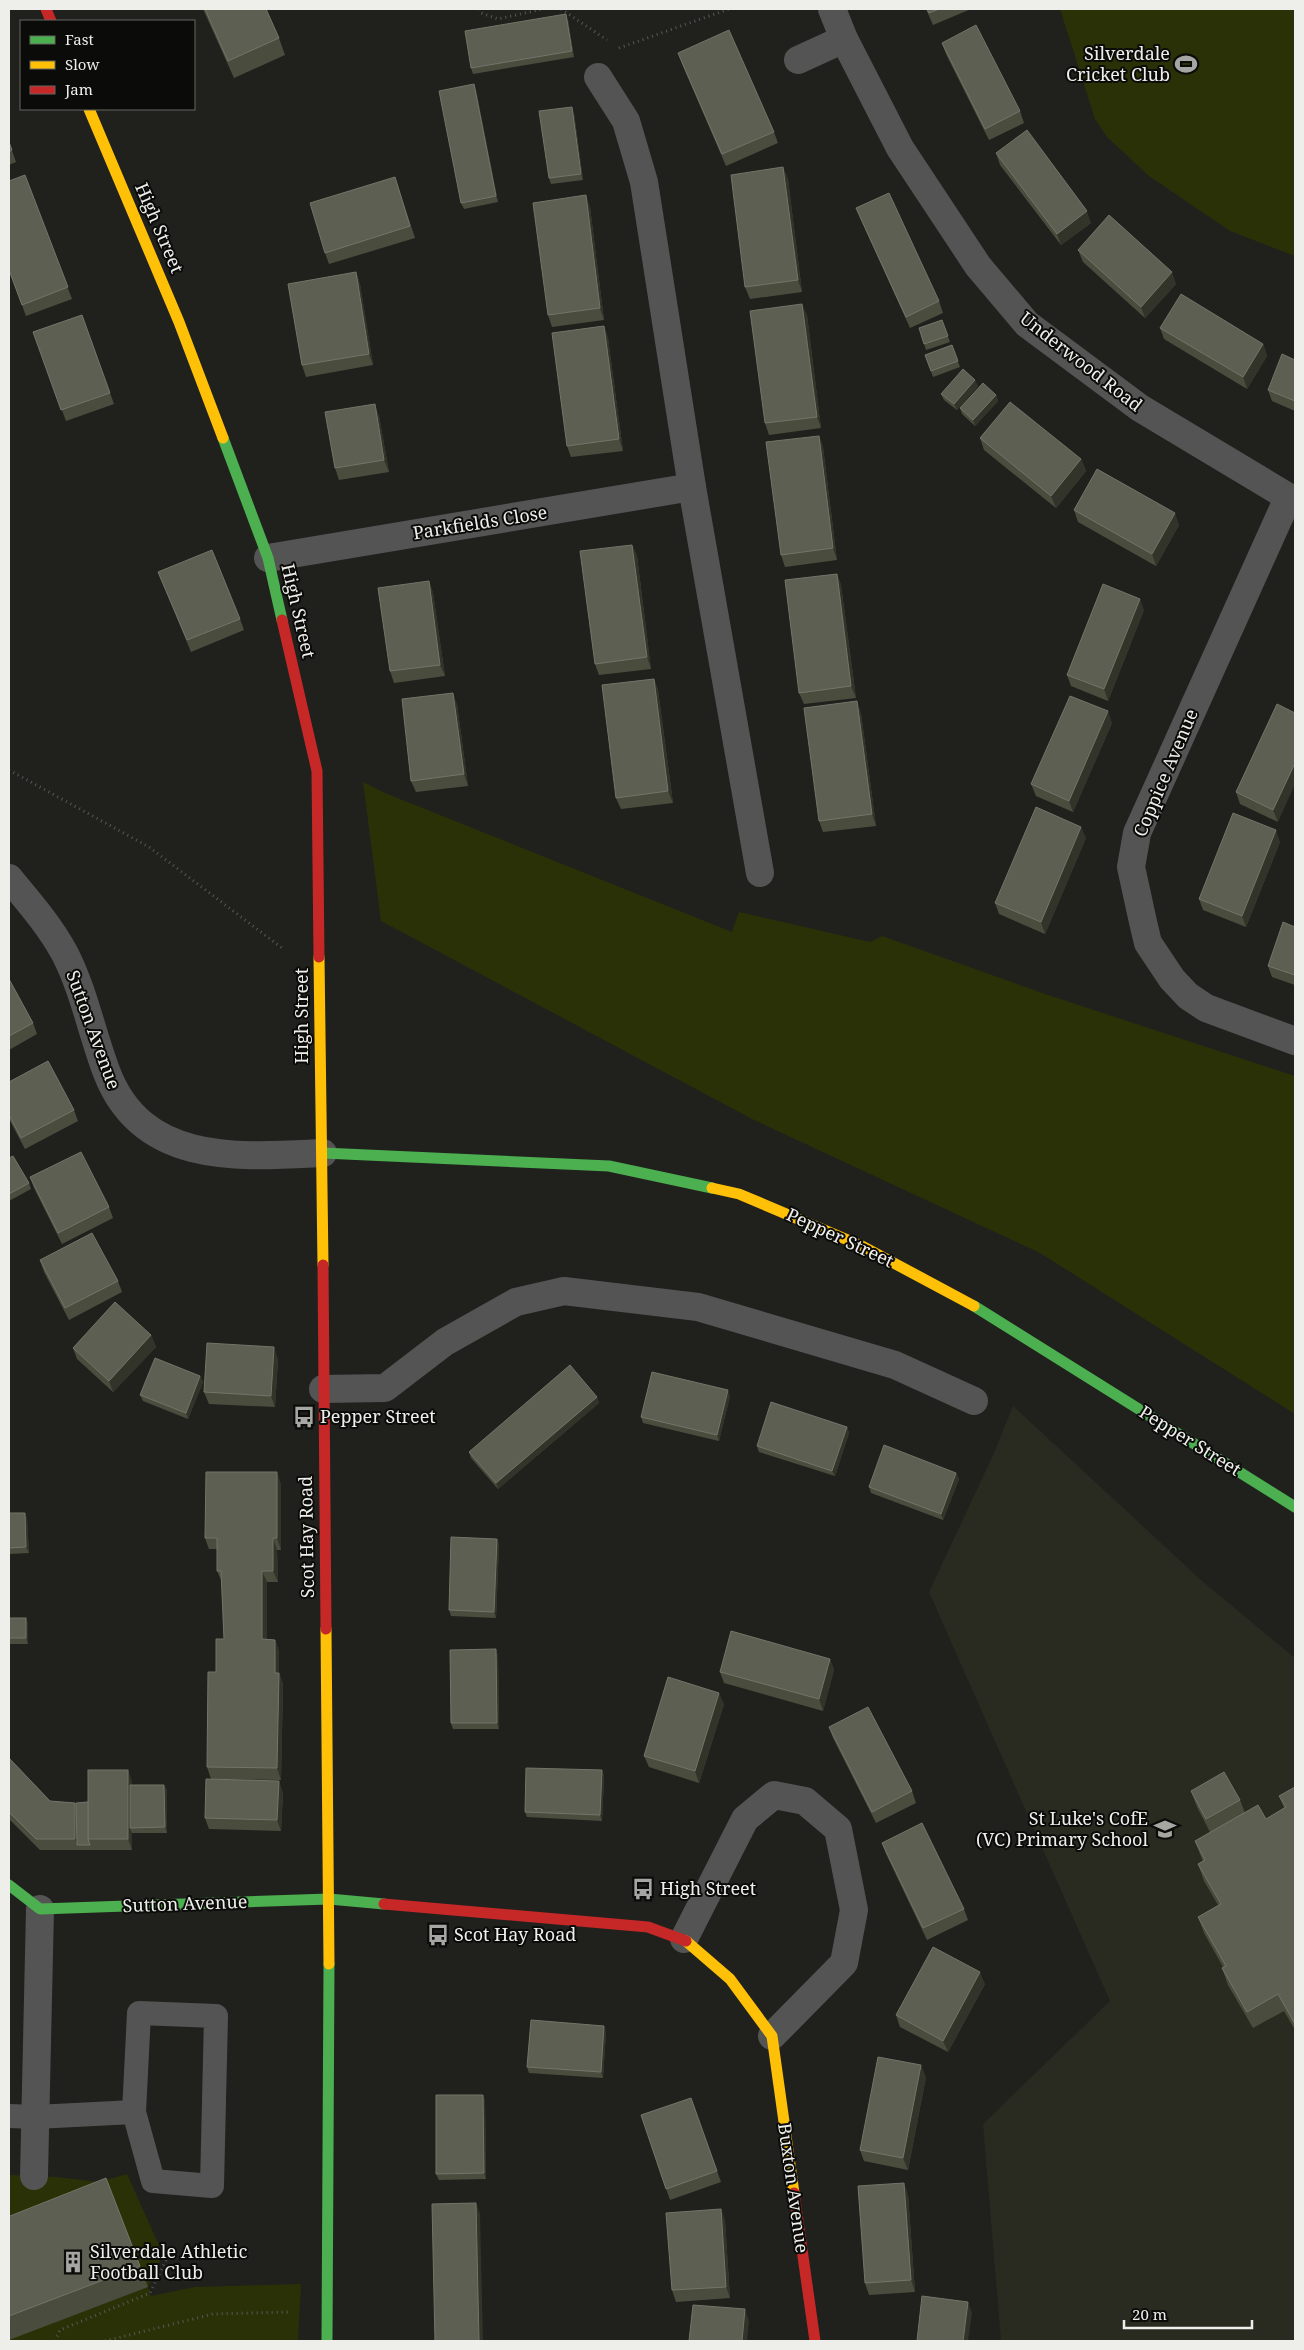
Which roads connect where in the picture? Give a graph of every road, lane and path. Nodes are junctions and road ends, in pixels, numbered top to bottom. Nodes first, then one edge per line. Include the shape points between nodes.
1 (480, 9) edge
2 (543, 9) edge
3 (562, 9) edge
4 (729, 9) edge
5 (832, 9) edge
6 (844, 39) junction
7 (798, 60) dead end
8 (598, 77) dead end
9 (89, 110) edge
10 (692, 488) junction
11 (1291, 499) edge
12 (268, 558) junction
13 (9, 770) edge
14 (760, 874) dead end
15 (9, 878) edge
16 (319, 976) junction
17 (1295, 1041) edge
18 (323, 1153) junction
19 (323, 1389) junction
20 (974, 1401) dead end
21 (1295, 1507) edge
22 (9, 1885) edge
23 (330, 1898) junction
24 (40, 1909) junction
25 (684, 1939) junction
26 (772, 2036) junction
27 (134, 2112) junction
28 (22, 2116) edge
29 (34, 2176) dead end
30 (169, 2254) dead end
31 (329, 2312) junction
32 (55, 2341) edge
33 (105, 2341) edge
34 (327, 2341) edge
35 (814, 2341) edge

1 - 2 path via 481,13 498,19
3 - 4 path via 619,48
5 - 6 street, Underwood Road
6 - 7 street
6 - 11 street, Underwood Road via 900,148 978,266 1027,324 1140,408
8 - 10 street via 626,121 644,182
9 - 12 street, High Street via 178,322
10 - 12 street, Parkfields Close
10 - 14 street
11 - 17 street, Coppice Avenue via 1137,833 1131,867 1148,943 1172,979 1188,996 1206,1008
12 - 16 street, High Street via 317,771
13 - 16 path via 149,847
15 - 18 street, Sutton Avenue via 44,921 65,954 116,1095 142,1124 176,1144 207,1153 264,1156
16 - 18 street, High Street
18 - 19 street, Scot Hay Road
18 - 21 street, Pepper Street via 609,1166 739,1194 862,1246 972,1305
19 - 20 street via 385,1388 445,1342 516,1302 564,1292 698,1307 896,1365
19 - 23 street, Scot Hay Road
22 - 24 street
23 - 24 street, Sutton Avenue
23 - 25 street, Buxton Avenue via 648,1927
23 - 31 street, Scot Hay Road
24 - 28 street
25 - 26 street, Buxton Avenue via 730,1979
25 - 26 street via 745,1819 774,1796 805,1801 838,1828 854,1910 844,1963
26 - 35 street, Buxton Avenue
27 - 27 lane via 153,2181 212,2186 216,2016 140,2013
27 - 28 lane
28 - 29 street
30 - 32 path via 150,2293 60,2330
31 - 33 path via 213,2314
31 - 34 street, Scot Hay Road

